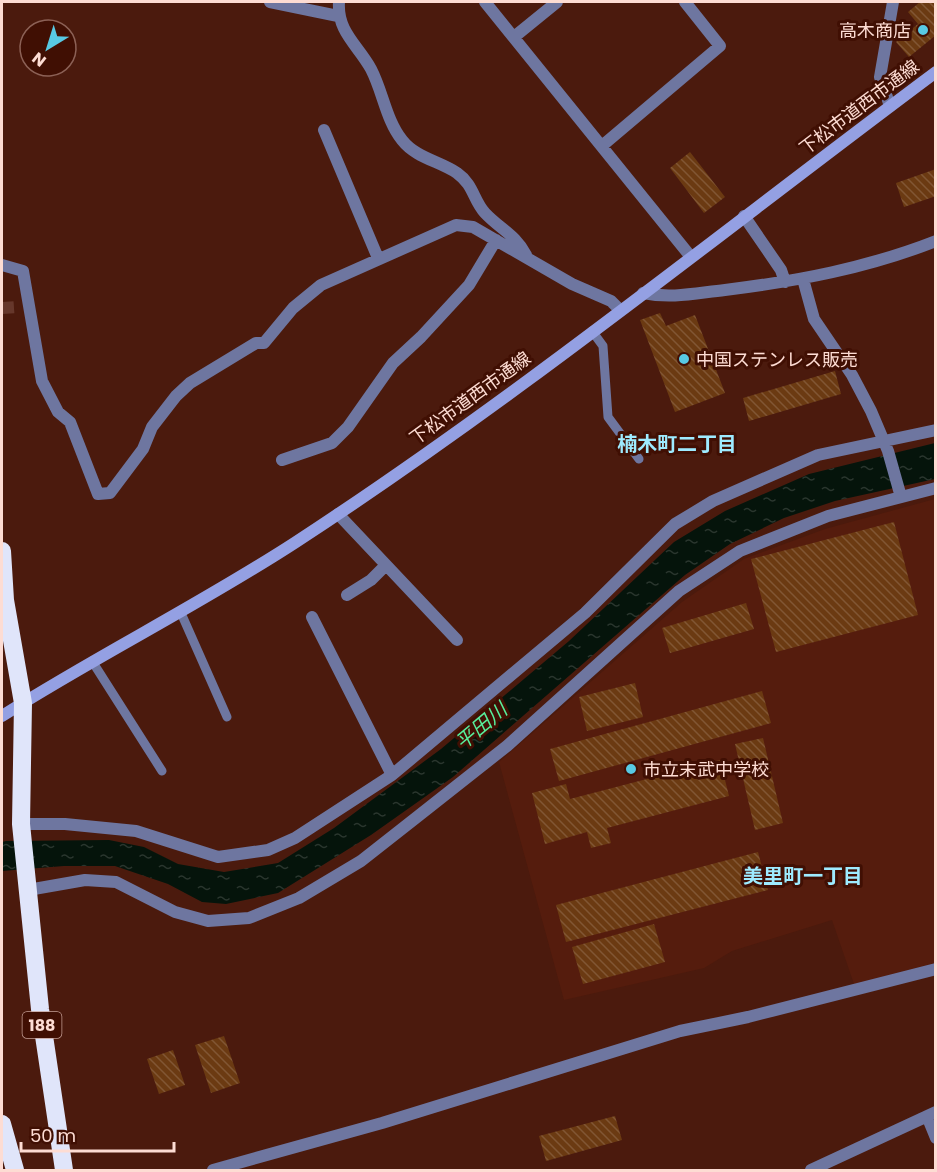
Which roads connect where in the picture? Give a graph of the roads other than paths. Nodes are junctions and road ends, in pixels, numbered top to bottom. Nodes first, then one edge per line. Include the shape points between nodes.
1 (270, 2) edge
2 (339, 2) edge
3 (485, 2) edge
4 (557, 2) edge
5 (685, 2) edge
6 (894, 2) edge
7 (338, 16) junction
8 (514, 37) junction
9 (936, 72) edge
10 (890, 106) junction
11 (324, 130) dead end
12 (603, 145) junction
13 (744, 216) junction
14 (496, 240) junction
15 (936, 241) edge
16 (526, 255) junction
17 (691, 257) junction
18 (378, 258) junction
19 (2, 265) edge
20 (803, 279) junction
21 (785, 282) junction
22 (643, 293) junction
23 (29, 305) junction
24 (16, 307) tunnel mouth
25 (620, 310) junction
26 (592, 331) junction
27 (936, 430) edge
28 (886, 446) junction
29 (639, 459) dead end
30 (282, 460) dead end
31 (936, 488) edge
32 (900, 493) junction
33 (338, 514) junction
34 (2, 551) edge
35 (386, 565) junction
36 (347, 595) dead end
37 (181, 613) junction
38 (312, 617) dead end
39 (456, 640) dead end
40 (92, 661) junction
41 (23, 703) junction
42 (2, 716) edge
43 (227, 717) dead end
44 (162, 771) dead end
45 (392, 775) junction
46 (21, 830) junction
47 (27, 884) junction
48 (936, 969) edge
49 (931, 1114) edge
50 (2, 1124) edge
51 (936, 1138) edge
52 (15, 1170) edge
53 (64, 1170) edge
54 (213, 1170) edge
55 (811, 1170) edge

1 - 7 street
2 - 7 street
3 - 8 street
4 - 8 street
5 - 12 street via 720,46
6 - 10 street via 880,76
7 - 16 street via 342,30 370,69 403,141 420,156 447,167 466,181 486,215 513,235
8 - 12 street
9 - 10 street, 下松市道西市通線
10 - 13 street, 下松市道西市通線
11 - 18 street
12 - 17 street
13 - 17 street, 下松市道西市通線
13 - 21 street
14 - 16 street
14 - 18 street via 473,227 456,225
14 - 30 street via 469,285 393,363 348,427 332,443
15 - 20 street via 866,265
16 - 25 street via 572,284 611,301
17 - 22 street, 下松市道西市通線
18 - 23 street via 321,285 293,308 264,344 256,343 190,383 152,428 143,449 110,493 98,494 70,422 58,412 42,381
19 - 23 street via 23,271
20 - 21 street
20 - 28 street via 814,319 852,375
21 - 22 street via 665,298
22 - 25 street, 下松市道西市通線
23 - 24 street
25 - 26 street, 下松市道西市通線
26 - 29 lane via 603,346 608,417
26 - 33 street, 下松市道西市通線
27 - 28 street
28 - 32 street
28 - 45 street via 818,456 713,501 675,524 585,612
31 - 32 street
32 - 47 street via 751,546 679,591 507,746 361,861 299,898 249,918 208,921 175,912 116,882
33 - 35 street
33 - 37 street, 下松市道西市通線
34 - 41 highway, 188 via 5,600
35 - 36 street
35 - 39 street
37 - 40 street, 下松市道西市通線
37 - 43 lane
38 - 45 street
40 - 41 street, 下松市道西市通線
40 - 44 lane
41 - 42 street, 下松市道西市通線
41 - 46 highway, 188
45 - 46 street via 295,838 268,850 238,855 218,857 136,831 64,824
46 - 47 highway, 188
47 - 53 highway, 188 via 40,1009
48 - 54 street via 681,1031 382,1123
49 - 51 street
49 - 55 street
50 - 52 highway

